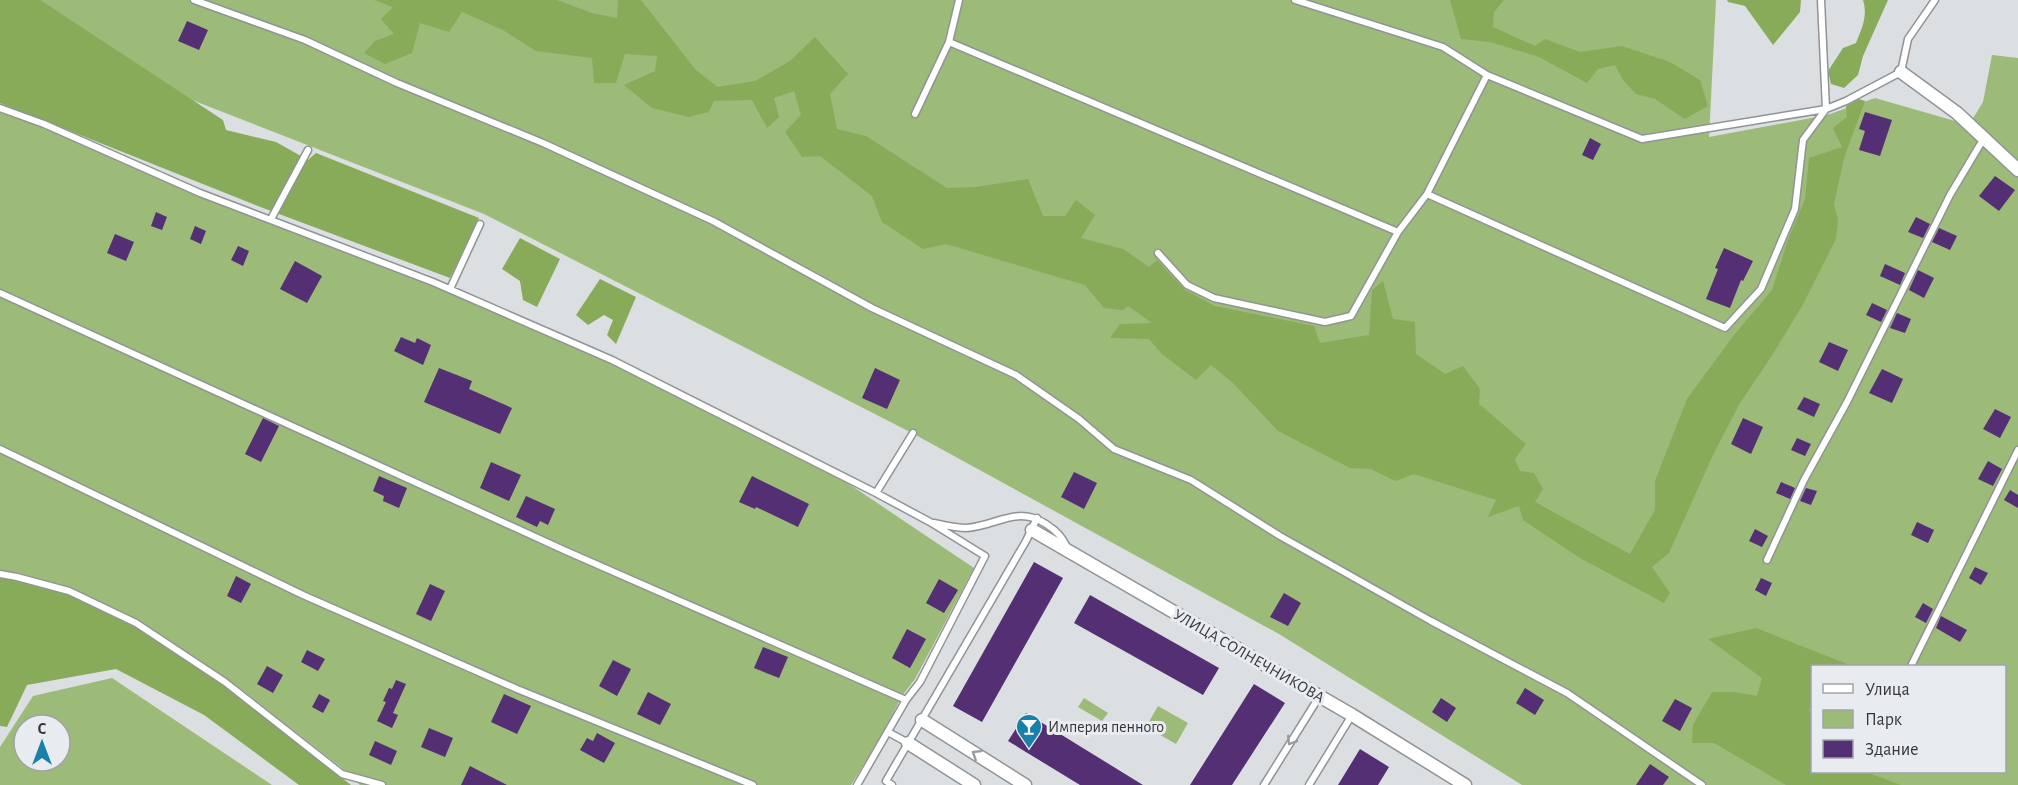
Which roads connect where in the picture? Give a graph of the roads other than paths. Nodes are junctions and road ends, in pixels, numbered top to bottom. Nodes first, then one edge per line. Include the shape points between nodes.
1 (194, 0) edge
2 (958, 0) edge
3 (1295, 0) edge
4 (1821, 0) edge
5 (1935, 0) edge
6 (949, 42) junction
7 (1900, 72) junction
8 (1487, 75) junction
9 (0, 108) edge
10 (1826, 108) junction
11 (915, 114) dead end
12 (1984, 137) junction
13 (308, 150) dead end
14 (2018, 170) edge
15 (1427, 194) junction
16 (271, 219) junction
17 (480, 224) dead end
18 (1398, 232) junction
19 (1158, 253) dead end
20 (450, 289) junction
21 (0, 293) edge
22 (913, 433) dead end
23 (0, 449) edge
24 (2018, 450) edge
25 (876, 494) junction
26 (930, 522) junction
27 (1034, 524) junction
28 (1767, 560) dead end
29 (0, 574) edge
30 (1911, 665) edge
31 (1319, 697) junction
32 (906, 700) junction
33 (1352, 715) junction
34 (922, 720) junction
35 (888, 732) junction
36 (908, 743) junction
37 (888, 784) edge
38 (381, 785) edge
39 (753, 785) edge
40 (857, 785) edge
41 (974, 785) edge
42 (1025, 785) edge
43 (1263, 785) edge
44 (1309, 785) edge
45 (1465, 785) edge
46 (1702, 785) edge

1 - 46 lane via 306,40 554,148 713,221 872,308 1016,375 1114,449 1191,480 1431,621 1567,693
2 - 6 lane
3 - 8 lane via 1443,47
4 - 10 lane
5 - 7 lane via 1908,39
6 - 11 lane
6 - 18 lane
7 - 10 lane
7 - 12 street
8 - 10 lane via 1642,139
8 - 15 lane
9 - 16 lane
10 - 15 lane via 1803,140 1795,209 1761,289 1725,328
12 - 14 street
12 - 28 lane via 1950,195
13 - 16 lane
15 - 18 lane
16 - 20 lane
17 - 20 lane
18 - 19 lane via 1351,316 1325,322 1214,298 1187,285
20 - 25 lane via 612,360
21 - 32 lane via 566,551
22 - 25 lane
23 - 39 lane via 303,595 517,689
24 - 30 lane
25 - 26 lane
26 - 27 lane via 964,528 1010,516 1032,516
26 - 32 lane via 985,556 920,682
27 - 31 street, УЛИЦА СОЛНЕЧНИКОВА via 1069,550
27 - 34 lane
29 - 38 lane via 69,591 136,623 225,682 342,774
31 - 33 street, УЛИЦА СОЛНЕЧНИКОВА
31 -> 43 lane
32 - 35 lane
33 - 44 lane
33 - 45 street, УЛИЦА СОЛНЕЧНИКОВА
34 - 36 lane
42 -> 34 street
35 - 36 lane
35 - 40 lane
36 - 37 lane
36 - 41 street

